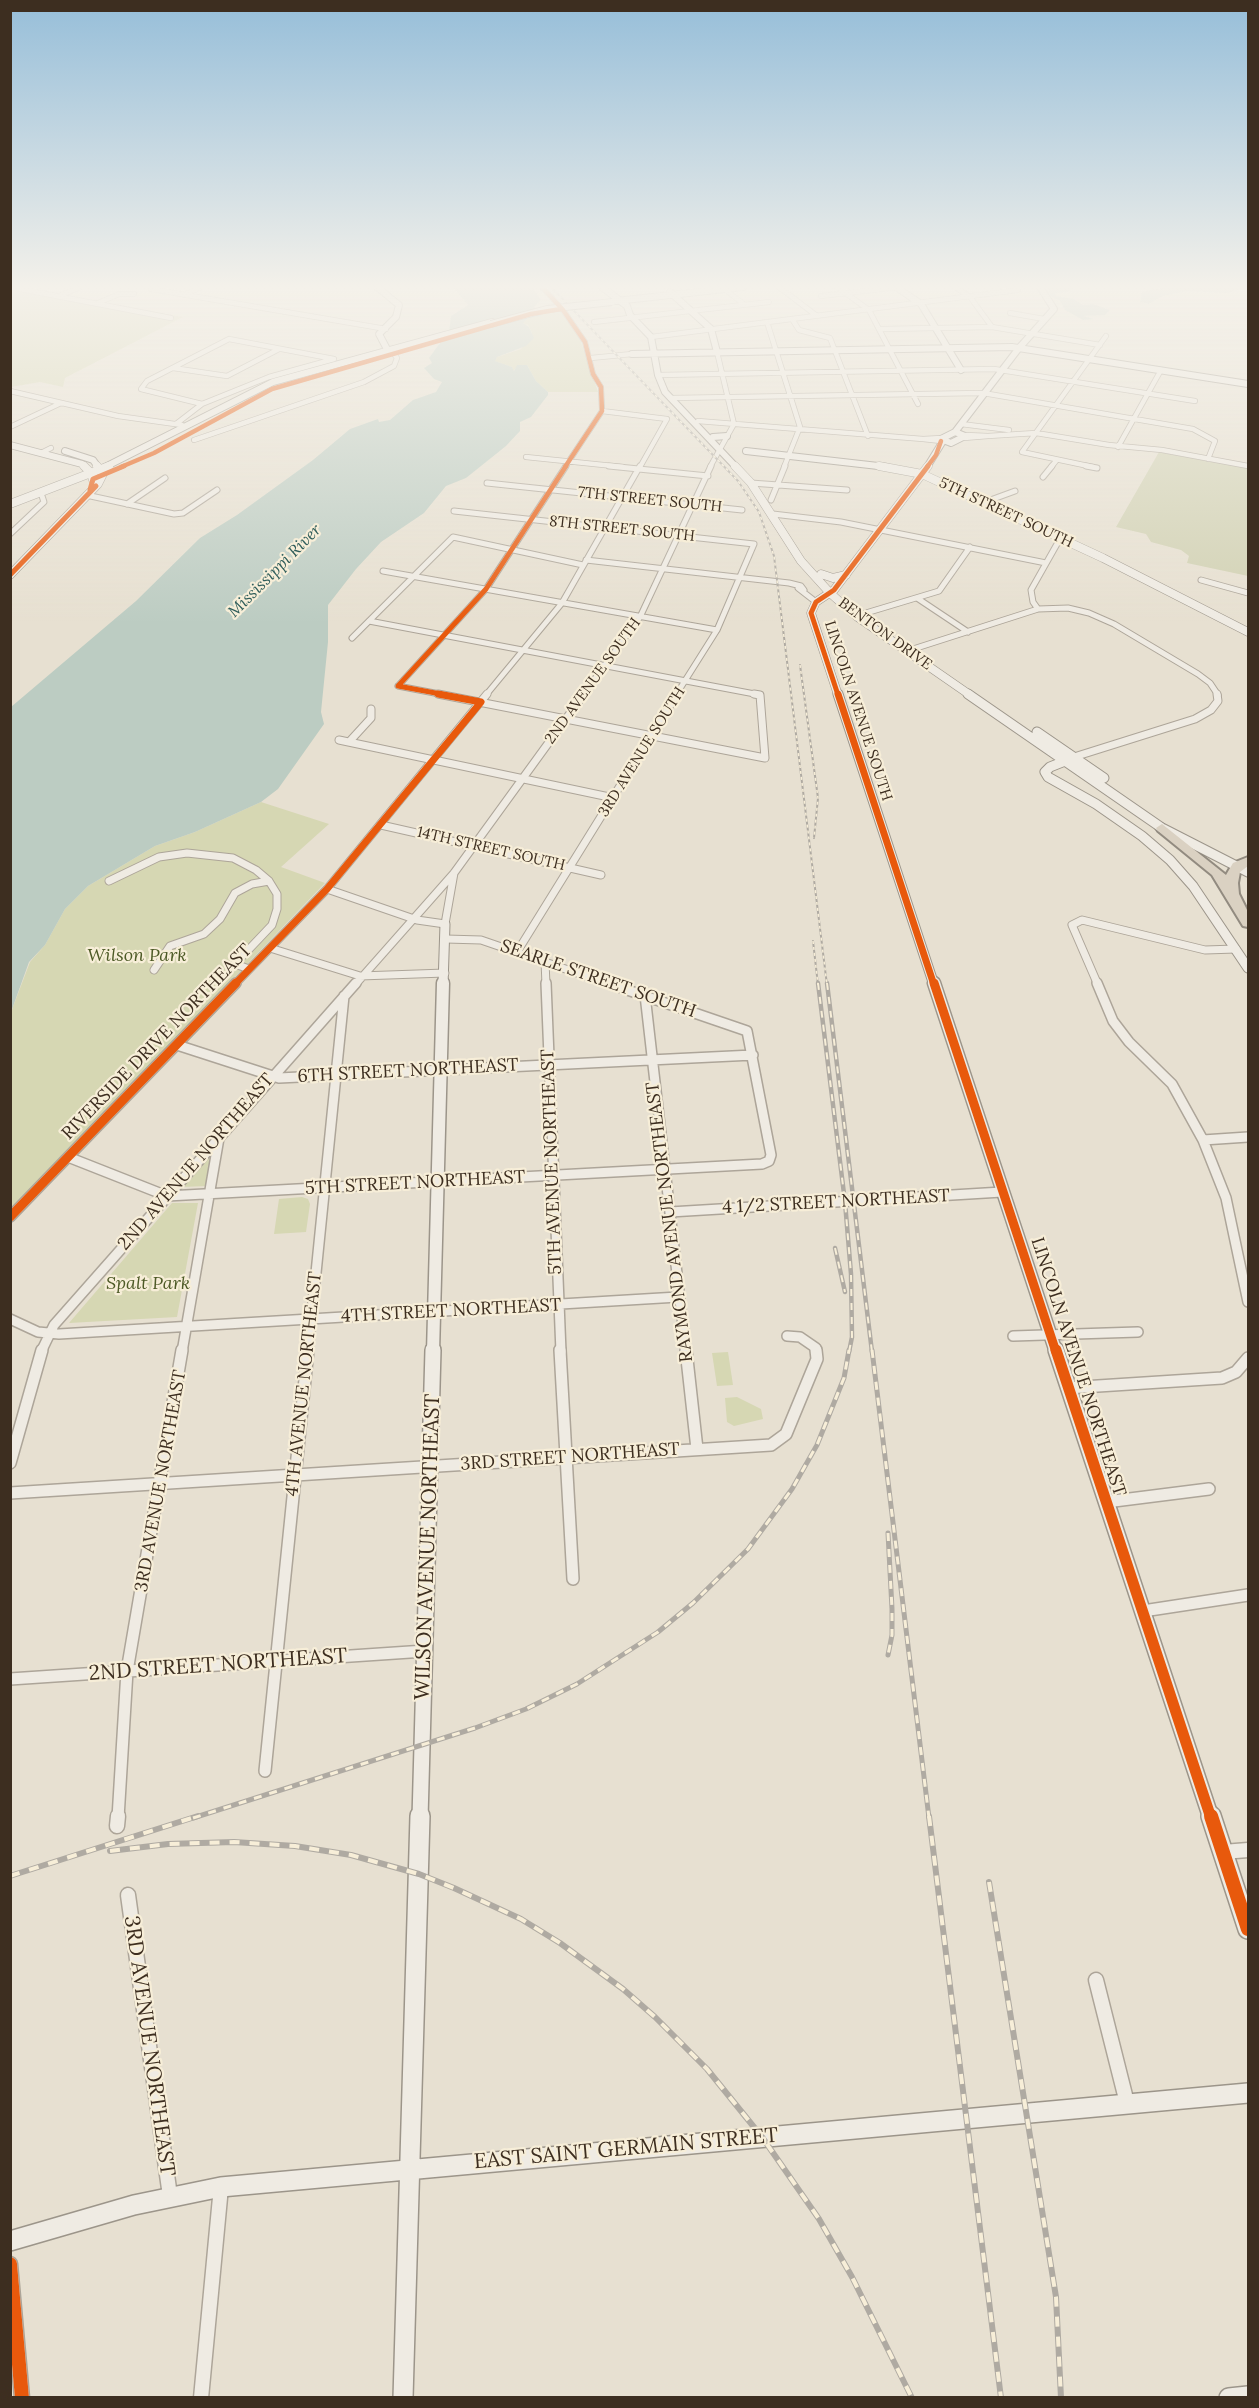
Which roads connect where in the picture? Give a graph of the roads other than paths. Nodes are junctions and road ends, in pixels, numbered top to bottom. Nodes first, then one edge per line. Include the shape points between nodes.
1 (46, 399) edge
2 (182, 399) edge
3 (213, 399) edge
4 (239, 399) edge
5 (248, 399) edge
6 (313, 399) edge
7 (602, 399) edge
8 (674, 399) edge
9 (674, 399) edge
10 (729, 399) edge
11 (792, 399) edge
12 (852, 399) edge
13 (916, 399) edge
14 (980, 399) edge
15 (1021, 399) edge
16 (1059, 399) edge
17 (1144, 399) edge
18 (1185, 399) edge
19 (1195, 401) dead end
20 (61, 403) junction
21 (201, 404) junction
22 (918, 404) dead end
23 (1055, 405) junction
24 (602, 411) junction
25 (1134, 418) junction
26 (698, 421) junction
27 (176, 424) junction
28 (734, 424) junction
29 (186, 426) junction
30 (10, 427) edge
31 (799, 429) junction
32 (1011, 430) dead end
33 (963, 431) junction
34 (1036, 433) junction
35 (728, 436) junction
36 (868, 436) junction
37 (10, 437) edge
38 (713, 437) junction
39 (194, 440) dead end
40 (942, 442) junction
41 (10, 445) edge
42 (150, 446) junction
43 (1118, 447) junction
44 (51, 448) junction
45 (722, 448) junction
46 (746, 451) dead end
47 (41, 453) junction
48 (84, 456) junction
49 (790, 456) junction
50 (526, 457) dead end
51 (729, 459) junction
52 (1208, 459) junction
53 (718, 460) junction
54 (1056, 461) junction
55 (569, 462) junction
56 (1248, 466) edge
57 (1097, 468) dead end
58 (638, 469) junction
59 (103, 471) junction
60 (922, 474) junction
61 (92, 475) junction
62 (708, 476) junction
63 (1043, 477) dead end
64 (165, 478) dead end
65 (755, 482) junction
66 (487, 483) dead end
67 (778, 483) junction
68 (217, 490) dead end
69 (551, 490) junction
70 (848, 490) dead end
71 (1015, 491) dead end
72 (88, 493) junction
73 (42, 496) junction
74 (622, 497) junction
75 (771, 500) junction
76 (985, 502) junction
77 (127, 504) junction
78 (694, 505) junction
79 (10, 506) edge
80 (742, 510) dead end
81 (453, 511) dead end
82 (776, 514) junction
83 (531, 519) junction
84 (10, 520) edge
85 (22, 524) junction
86 (605, 527) junction
87 (880, 529) junction
88 (10, 534) edge
89 (679, 536) junction
90 (1063, 539) junction
91 (754, 544) joint
92 (970, 547) junction
93 (512, 550) junction
94 (584, 562) junction
95 (1046, 563) junction
96 (663, 568) junction
97 (382, 571) dead end
98 (821, 574) junction
99 (10, 575) edge
100 (846, 575) junction
101 (414, 576) junction
102 (740, 577) junction
103 (1201, 580) dead end
104 (486, 589) junction
105 (832, 592) junction
106 (1248, 593) edge
107 (917, 598) junction
108 (816, 602) junction
109 (562, 603) junction
110 (848, 609) junction
111 (1038, 609) junction
112 (860, 614) junction
113 (640, 617) junction
114 (369, 621) junction
115 (717, 630) junction
116 (968, 632) junction
117 (1248, 632) edge
118 (444, 636) junction
119 (352, 638) dead end
120 (524, 650) junction
121 (911, 650) junction
122 (605, 665) junction
123 (687, 681) junction
124 (481, 702) junction
125 (371, 710) dead end
126 (566, 719) junction
127 (651, 736) junction
128 (339, 740) dead end
129 (349, 742) junction
130 (1069, 759) junction
131 (433, 760) junction
132 (523, 778) junction
133 (614, 798) junction
134 (876, 816) joint
135 (381, 825) junction
136 (1162, 828) junction
137 (473, 845) junction
138 (1245, 866) edge
139 (570, 867) junction
140 (454, 873) junction
141 (601, 875) dead end
142 (109, 881) dead end
143 (269, 881) junction
144 (327, 889) junction
145 (1234, 897) junction
146 (411, 918) junction
147 (1248, 923) edge
148 (446, 932) junction
149 (270, 948) junction
150 (1236, 949) junction
151 (516, 952) junction
152 (544, 961) junction
153 (1248, 968) edge
154 (249, 969) junction
155 (154, 970) dead end
156 (445, 973) junction
157 (360, 976) junction
158 (645, 995) junction
159 (344, 996) junction
160 (177, 1045) junction
161 (753, 1055) junction
162 (651, 1059) junction
163 (548, 1064) junction
164 (443, 1071) junction
165 (271, 1077) junction
166 (336, 1077) junction
167 (1248, 1137) edge
168 (219, 1138) junction
169 (1203, 1140) junction
170 (68, 1157) junction
171 (664, 1169) junction
172 (554, 1176) junction
173 (440, 1182) junction
174 (325, 1189) junction
175 (1002, 1192) junction
176 (211, 1194) junction
177 (167, 1196) junction
178 (670, 1212) junction
179 (10, 1217) edge
180 (678, 1297) junction
181 (1248, 1302) edge
182 (558, 1305) junction
183 (434, 1312) junction
184 (311, 1319) junction
185 (10, 1320) edge
186 (188, 1326) junction
187 (1138, 1332) dead end
188 (48, 1334) junction
189 (1049, 1335) junction
190 (788, 1336) dead end
191 (1013, 1336) dead end
192 (1248, 1358) edge
193 (1067, 1388) junction
194 (697, 1449) junction
195 (566, 1457) junction
196 (10, 1463) edge
197 (431, 1466) junction
198 (295, 1474) junction
199 (160, 1483) junction
200 (1209, 1489) dead end
201 (10, 1493) edge
202 (1106, 1502) junction
203 (573, 1579) dead end
204 (1248, 1595) edge
205 (1143, 1611) junction
206 (425, 1651) junction
207 (276, 1661) junction
208 (127, 1671) junction
209 (10, 1679) edge
210 (265, 1771) dead end
211 (117, 1826) dead end
212 (1248, 1850) edge
213 (1223, 1852) junction
214 (128, 1895) dead end
215 (1248, 1929) edge
216 (1096, 1980) dead end
217 (1248, 2093) edge
218 (1127, 2103) junction
219 (410, 2170) junction
220 (221, 2187) junction
221 (170, 2196) junction
222 (10, 2241) edge
223 (10, 2264) edge
224 (1248, 2396) edge
225 (22, 2397) edge
226 (201, 2397) edge
227 (403, 2397) edge
228 (1228, 2397) edge

1 - 20 street
2 - 21 street
3 - 21 street
4 - 29 street
5 - 59 street via 145,455
6 - 39 street
7 - 24 street
8 - 26 street, BENTON DRIVE
9 - 45 street, BENTON DRIVE
10 - 28 street
11 - 31 street
12 - 36 street
13 - 22 street
14 - 33 street
15 - 23 street
16 - 23 street
17 - 25 street
18 - 19 street
20 - 27 street
20 - 30 street
21 - 27 street
23 - 25 street
23 - 34 street
24 - 55 street
24 - 58 street, RIVERSIDE DRIVE NORTHEAST via 666,418
25 - 43 street
25 - 52 street via 1204,432 1216,442
26 - 28 street
26 - 38 street, BENTON DRIVE
27 - 29 street
28 - 31 street
28 - 35 street, 2ND AVENUE SOUTH
29 - 42 street
31 - 36 street
31 - 49 street
32 - 33 street
33 - 34 street via 988,436
33 - 40 street
33 - 40 street via 951,443
34 - 43 street
34 - 54 street via 1023,454
35 - 38 street
35 - 45 street, 2ND AVENUE SOUTH
36 - 40 street
37 - 44 street
38 - 45 street, BENTON DRIVE
40 - 60 street, LINCOLN AVENUE SOUTH
41 - 47 street
42 - 48 street via 113,460
42 - 59 street
43 - 52 street
44 - 47 street
44 - 48 street
45 - 51 street, BENTON DRIVE
45 - 53 street, 2ND AVENUE SOUTH
45 - 62 street, 2ND AVENUE SOUTH
45 - 65 street, BENTON DRIVE
46 - 49 street, 5TH STREET SOUTH
47 - 61 street via 82,464
48 - 59 street
49 - 60 street, 5TH STREET SOUTH
49 - 67 street
50 - 55 street
51 - 53 street
51 - 65 street, BENTON DRIVE
52 - 56 street
53 - 62 street, 2ND AVENUE SOUTH
54 - 57 street
54 - 63 street
55 - 58 street
55 - 69 street
58 - 62 street
58 - 74 street, RIVERSIDE DRIVE NORTHEAST
59 - 61 street
59 - 72 street via 98,484
60 - 76 street, 5TH STREET SOUTH
60 - 87 street, LINCOLN AVENUE SOUTH
61 - 72 street
61 - 73 street
61 - 79 street
62 - 78 street, 2ND AVENUE SOUTH
64 - 77 street
65 - 67 street
65 - 75 street, BENTON DRIVE
65 - 82 street, BENTON DRIVE
66 - 69 street, 7TH STREET SOUTH
67 - 70 street
67 - 75 street
68 - 77 street via 183,513
69 - 74 street, 7TH STREET SOUTH
69 - 83 street
71 - 76 street
72 - 77 street
72 - 99 street
73 - 79 street
73 - 85 street via 44,502
74 - 78 street, 7TH STREET SOUTH
74 - 86 street, RIVERSIDE DRIVE NORTHEAST
75 - 82 street, BENTON DRIVE
76 - 90 street, 5TH STREET SOUTH
78 - 80 street, 7TH STREET SOUTH
78 - 89 street, 2ND AVENUE SOUTH
81 - 83 street, 8TH STREET SOUTH
82 - 87 street
82 - 98 street, BENTON DRIVE
82 - 105 street, BENTON DRIVE via 801,561
83 - 86 street, 8TH STREET SOUTH
83 - 93 street
84 - 85 street
85 - 88 street
86 - 89 street, 8TH STREET SOUTH
86 - 94 street, RIVERSIDE DRIVE NORTHEAST
87 - 92 street
87 - 100 street, LINCOLN AVENUE SOUTH
89 - 91 street, 8TH STREET SOUTH
89 - 96 street, 2ND AVENUE SOUTH
90 - 95 street
90 - 117 street, 5TH STREET SOUTH
91 - 102 street, 3RD AVENUE SOUTH
92 - 95 street
92 - 107 street via 944,587
93 - 94 street
93 - 101 street via 453,537
93 - 104 street
94 - 96 street
94 - 109 street, RIVERSIDE DRIVE NORTHEAST
95 - 111 street via 1030,590
96 - 102 street
96 - 113 street, 2ND AVENUE SOUTH
97 - 101 street
98 - 100 street via 833,578
98 - 105 street, BENTON DRIVE
100 - 105 street, LINCOLN AVENUE SOUTH
101 - 104 street
101 - 114 street
102 - 108 street via 792,585
102 - 115 street, 3RD AVENUE SOUTH
103 - 106 street
104 - 109 street
104 - 118 street
105 - 108 street, LINCOLN AVENUE SOUTH
105 - 110 street, BENTON DRIVE
105 - 112 street, BENTON DRIVE
107 - 112 street
107 - 116 street
108 - 110 street
108 - 134 street, LINCOLN AVENUE SOUTH via 811,613
109 - 113 street
109 - 120 street, RIVERSIDE DRIVE NORTHEAST
110 - 112 street, BENTON DRIVE
111 - 116 street
111 - 130 street via 1068,608 1106,620 1198,674 1218,696 1211,710 1195,719
112 - 121 street, BENTON DRIVE
113 - 115 street
113 - 122 street, 2ND AVENUE SOUTH
114 - 118 street
114 - 119 street
115 - 123 street, 3RD AVENUE SOUTH
116 - 121 street
118 - 120 street
118 - 124 street via 398,686
120 - 122 street
120 - 124 street, RIVERSIDE DRIVE NORTHEAST
121 - 130 street, BENTON DRIVE
122 - 123 street
122 - 126 street, 2ND AVENUE SOUTH
123 - 127 street, 3RD AVENUE SOUTH
123 - 127 street via 760,695 765,758
124 - 126 street
124 - 131 street, RIVERSIDE DRIVE NORTHEAST
125 - 129 street via 371,718
126 - 127 street
126 - 132 street, 2ND AVENUE SOUTH
127 - 133 street, 3RD AVENUE SOUTH
128 - 129 street
129 - 131 street
130 - 136 street, BENTON DRIVE
130 - 138 street, BENTON DRIVE
130 - 150 street via 1045,771 1047,777 1096,804 1155,846 1187,879
131 - 132 street
131 - 135 street, RIVERSIDE DRIVE NORTHEAST
132 - 133 street
132 - 137 street, 2ND AVENUE SOUTH
133 - 139 street, 3RD AVENUE SOUTH
134 - 175 street, LINCOLN AVENUE NORTHEAST
135 - 137 street, 14TH STREET SOUTH
135 - 144 street, RIVERSIDE DRIVE NORTHEAST
136 - 138 street, BENTON DRIVE
136 - 145 highway via 1204,860
137 - 139 street, 14TH STREET SOUTH
137 - 140 street, 2ND AVENUE SOUTH
138 - 145 highway via 1231,883
139 - 141 street, 14TH STREET SOUTH
139 - 151 street, 3RD AVENUE SOUTH
140 - 146 street, 2ND AVENUE SOUTH
140 - 148 street, 2ND AVENUE SOUTH
142 - 143 street via 159,857 187,853 233,858
143 - 154 street via 277,894 272,925 235,964
143 - 155 street via 235,893 220,919 204,934 170,946
144 - 146 street, SEARLE STREET SOUTH
144 - 149 street, RIVERSIDE DRIVE NORTHEAST
145 - 147 highway
146 - 148 street, SEARLE STREET SOUTH
146 - 157 street, 2ND AVENUE NORTHEAST
148 - 151 street, SEARLE STREET SOUTH
148 - 156 street, WILSON AVENUE NORTHEAST
149 - 154 street, RIVERSIDE DRIVE NORTHEAST
149 - 157 street
150 - 153 street
150 - 169 street via 1205,950 1093,922 1076,921 1072,931 1113,1021 1172,1084
151 - 152 street, SEARLE STREET SOUTH
152 - 158 street, SEARLE STREET SOUTH
152 - 163 street, 5TH AVENUE NORTHEAST
154 - 160 street, RIVERSIDE DRIVE NORTHEAST
156 - 157 street
156 - 164 street, WILSON AVENUE NORTHEAST
157 - 159 street, 2ND AVENUE NORTHEAST
158 - 161 street, SEARLE STREET SOUTH via 747,1031
158 - 162 street, RAYMOND AVENUE NORTHEAST
159 - 165 street, 2ND AVENUE NORTHEAST
159 - 166 street, 4TH AVENUE NORTHEAST
160 - 165 street, 6TH STREET NORTHEAST
160 - 170 street, RIVERSIDE DRIVE NORTHEAST
161 - 162 street, 6TH STREET NORTHEAST
161 - 171 street, 5TH STREET NORTHEAST via 769,1161
162 - 163 street, 6TH STREET NORTHEAST
162 - 171 street, RAYMOND AVENUE NORTHEAST
163 - 164 street, 6TH STREET NORTHEAST
163 - 172 street, 5TH AVENUE NORTHEAST
164 - 166 street, 6TH STREET NORTHEAST
164 - 173 street, WILSON AVENUE NORTHEAST
165 - 166 street, 6TH STREET NORTHEAST
165 - 168 street, 2ND AVENUE NORTHEAST
166 - 174 street, 4TH AVENUE NORTHEAST
167 - 169 street
168 - 176 street, 3RD AVENUE NORTHEAST
168 - 177 street, 2ND AVENUE NORTHEAST
169 - 181 street via 1226,1198
170 - 177 street, 5TH STREET NORTHEAST
170 - 179 street, RIVERSIDE DRIVE NORTHEAST
171 - 172 street, 5TH STREET NORTHEAST
171 - 178 street, RAYMOND AVENUE NORTHEAST
172 - 173 street, 5TH STREET NORTHEAST
172 - 182 street, 5TH AVENUE NORTHEAST
173 - 174 street, 5TH STREET NORTHEAST
173 - 183 street, WILSON AVENUE NORTHEAST
174 - 176 street, 5TH STREET NORTHEAST
174 - 184 street, 4TH AVENUE NORTHEAST
175 - 178 street, 4 1/2 STREET NORTHEAST
175 - 189 street, LINCOLN AVENUE NORTHEAST
176 - 177 street, 5TH STREET NORTHEAST
176 - 186 street, 3RD AVENUE NORTHEAST
177 - 188 street, 2ND AVENUE NORTHEAST
178 - 180 street, RAYMOND AVENUE NORTHEAST
180 - 182 street, 4TH STREET NORTHEAST
180 - 194 street, RAYMOND AVENUE NORTHEAST
182 - 183 street, 4TH STREET NORTHEAST
182 - 195 street, 5TH AVENUE NORTHEAST
183 - 184 street, 4TH STREET NORTHEAST
183 - 197 street, WILSON AVENUE NORTHEAST
184 - 186 street, 4TH STREET NORTHEAST
184 - 198 street, 4TH AVENUE NORTHEAST
185 - 188 street, 4TH STREET NORTHEAST
186 - 188 street, 4TH STREET NORTHEAST
186 - 199 street, 3RD AVENUE NORTHEAST
187 - 189 street
188 - 196 street, 2ND AVENUE NORTHEAST
189 - 191 street
189 - 193 street, LINCOLN AVENUE NORTHEAST
190 - 194 street, 3RD STREET NORTHEAST via 809,1342 816,1348 817,1359 786,1434 771,1445
192 - 193 street via 1236,1372 1222,1378
193 - 202 street, LINCOLN AVENUE NORTHEAST
194 - 195 street, 3RD STREET NORTHEAST
195 - 197 street, 3RD STREET NORTHEAST
195 - 203 street, 5TH AVENUE NORTHEAST
197 - 198 street, 3RD STREET NORTHEAST
197 - 206 street, WILSON AVENUE NORTHEAST
198 - 199 street, 3RD STREET NORTHEAST
198 - 207 street, 4TH AVENUE NORTHEAST
199 - 201 street, 3RD STREET NORTHEAST
199 - 208 street, 3RD AVENUE NORTHEAST
200 - 202 street
202 - 205 street, LINCOLN AVENUE NORTHEAST
204 - 205 street
205 - 213 street, LINCOLN AVENUE NORTHEAST
206 - 207 street, 2ND STREET NORTHEAST
206 - 219 street, WILSON AVENUE NORTHEAST
207 - 208 street, 2ND STREET NORTHEAST
207 - 210 street, 4TH AVENUE NORTHEAST
208 - 209 street, 2ND STREET NORTHEAST
208 - 211 street, 3RD AVENUE NORTHEAST
212 - 213 street
213 - 215 street, LINCOLN AVENUE NORTHEAST
214 - 221 street, 3RD AVENUE NORTHEAST
216 - 218 street
217 - 218 street, EAST SAINT GERMAIN STREET
218 - 219 street, EAST SAINT GERMAIN STREET
219 - 220 street, EAST SAINT GERMAIN STREET
219 - 227 street, WILSON AVENUE NORTHEAST
220 - 221 street, EAST SAINT GERMAIN STREET
220 - 226 street
221 - 222 street, EAST SAINT GERMAIN STREET
223 - 225 street
224 - 228 street

